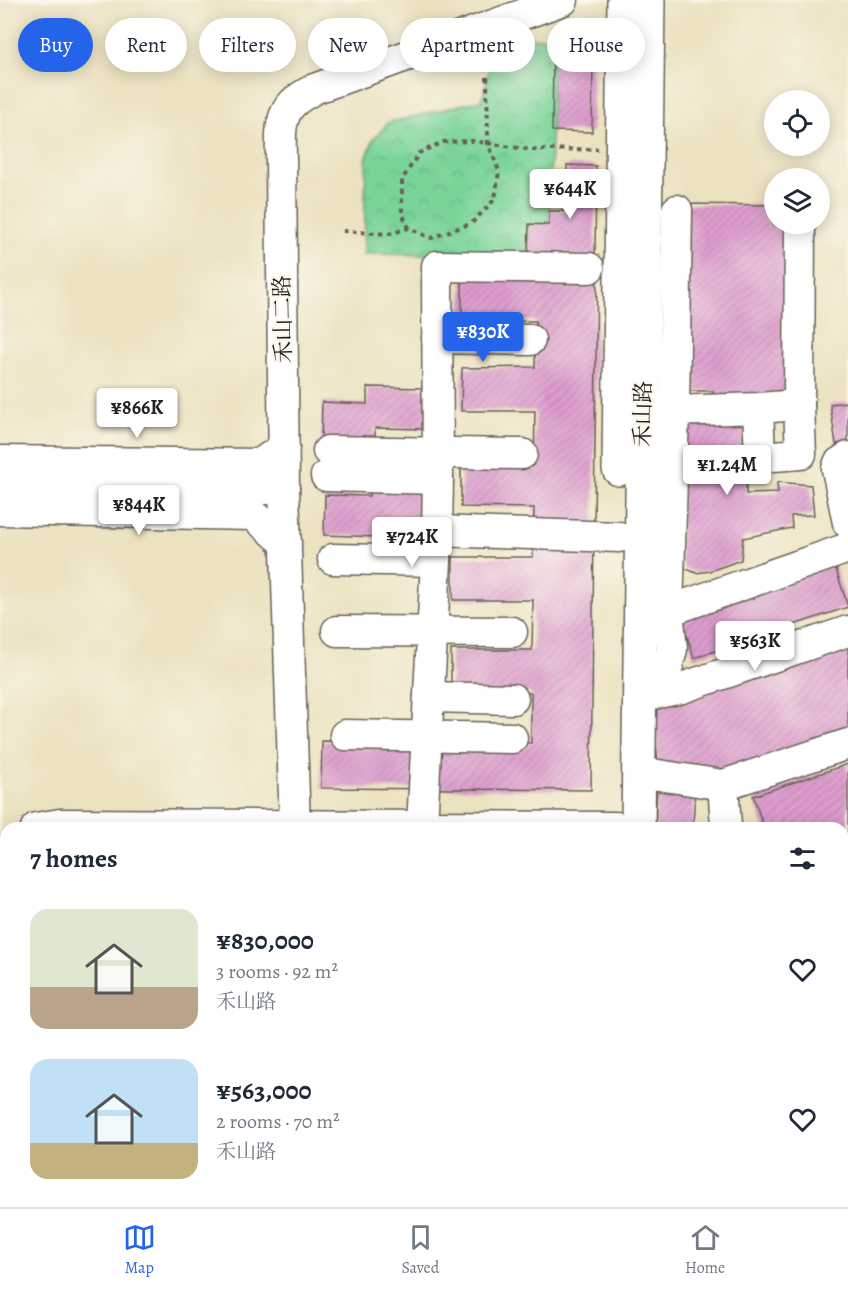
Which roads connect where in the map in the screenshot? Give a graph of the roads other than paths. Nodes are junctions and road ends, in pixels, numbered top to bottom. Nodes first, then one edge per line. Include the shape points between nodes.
1 (563, 0) edge
2 (624, 0) edge
3 (648, 0) edge
4 (677, 210) dead end
5 (800, 234) edge
6 (589, 268) dead end
7 (437, 338) junction
8 (530, 340) dead end
9 (799, 405) junction
10 (758, 408) junction
11 (659, 409) junction
12 (284, 447) junction
13 (522, 454) dead end
14 (848, 457) edge
15 (0, 461) edge
16 (327, 464) dead end
17 (438, 466) junction
18 (0, 489) edge
19 (284, 489) junction
20 (0, 510) edge
21 (848, 523) edge
22 (437, 531) junction
23 (619, 537) junction
24 (286, 543) junction
25 (848, 548) edge
26 (333, 559) dead end
27 (436, 561) junction
28 (654, 611) junction
29 (848, 616) edge
30 (337, 631) dead end
31 (848, 631) edge
32 (433, 632) junction
33 (512, 632) dead end
34 (672, 649) junction
35 (429, 697) junction
36 (640, 697) junction
37 (513, 699) dead end
38 (345, 735) dead end
39 (427, 736) junction
40 (512, 738) dead end
41 (848, 744) edge
42 (639, 772) junction
43 (723, 785) junction
44 (295, 822) edge
45 (422, 822) edge
46 (623, 822) edge
47 (625, 822) edge
48 (726, 822) edge

1 - 12 street, 禾山二路 via 314,89 293,102 285,113 281,128
2 - 23 main road, 禾山路
3 - 11 main road, 禾山路
4 - 11 street
5 - 9 street
6 - 7 street via 437,266
7 - 8 street
7 - 17 street
9 - 10 street
9 - 10 street via 801,454 760,456
10 - 11 street
11 - 28 main road, 禾山路
12 - 15 street via 260,464
12 - 19 street, 禾山二路
13 - 17 street
14 - 21 street via 839,462 837,469
16 - 17 street
17 - 22 street
18 - 19 street
19 - 24 street, 禾山二路
20 - 24 street via 253,514
22 - 23 street
22 - 27 street
23 - 46 main road, 禾山路
24 - 44 street, 禾山二路
25 - 28 street
26 - 27 street
27 - 32 street
28 - 34 street
28 - 36 main road, 禾山路
29 - 34 street via 698,666
30 - 32 street
31 - 36 street via 682,688
32 - 33 street
32 - 35 street
34 - 36 street via 664,678
35 - 37 street
35 - 39 street
36 - 42 main road, 禾山路
38 - 39 street
39 - 40 street
39 - 45 street
41 - 43 street
42 - 43 street
42 - 47 main road, 禾山路
43 - 48 street

